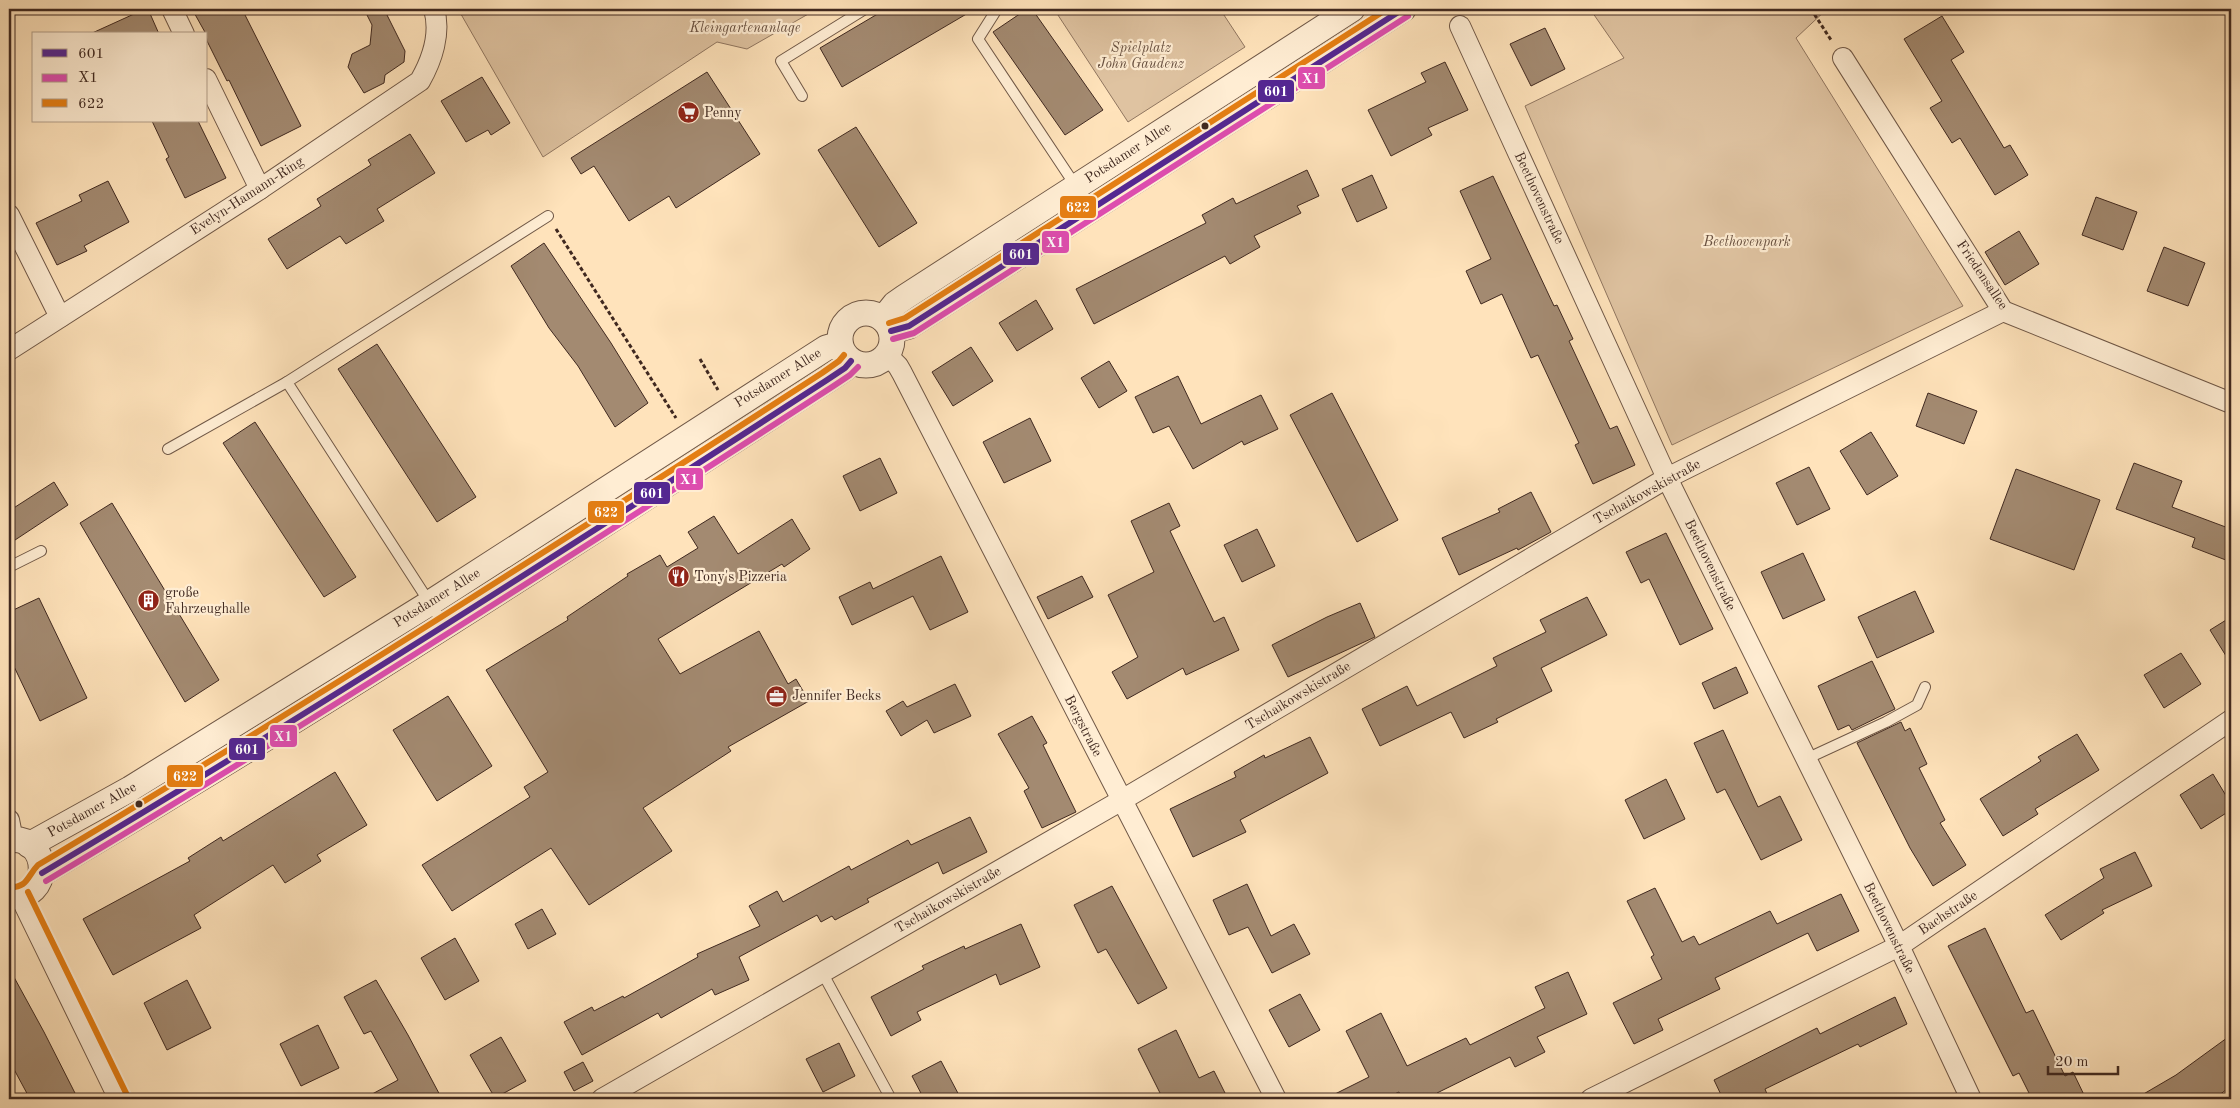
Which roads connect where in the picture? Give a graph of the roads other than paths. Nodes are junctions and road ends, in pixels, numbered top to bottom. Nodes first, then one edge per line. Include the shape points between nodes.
1 (172, 9) edge
2 (434, 9) edge
3 (865, 9) edge
4 (997, 9) edge
5 (1352, 9) edge
6 (1404, 9) edge
7 (1378, 15) edge
8 (1460, 26) dead end
9 (183, 32) edge
10 (1842, 58) road end
11 (208, 84) edge
12 (802, 96) dead end
13 (1076, 187) junction
14 (260, 189) junction
15 (1091, 208) junction
16 (9, 215) edge
17 (548, 216) road end
18 (2003, 311) junction
19 (60, 317) junction
20 (887, 335) junction
21 (9, 350) edge
22 (845, 352) junction
23 (287, 382) junction
24 (2231, 404) edge
25 (168, 450) dead end
26 (1667, 478) junction
27 (41, 551) dead end
28 (9, 567) edge
29 (430, 603) junction
30 (444, 625) junction
31 (1925, 687) dead end
32 (2231, 720) edge
33 (1806, 759) junction
34 (1122, 800) junction
35 (15, 836) edge
36 (42, 873) junction
37 (14, 896) edge
38 (1899, 946) junction
39 (822, 972) junction
40 (118, 1099) edge
41 (602, 1099) edge
42 (891, 1099) edge
43 (1276, 1099) edge
44 (1591, 1099) edge
45 (1971, 1099) edge

1 - 9 street
2 - 14 street, Evelyn-Hamann-Ring via 437,20 430,63 420,81
3 - 12 lane via 781,61
4 - 13 lane via 978,39
5 - 13 street, Potsdamer Allee
6 - 7 street, Potsdamer Allee
7 - 15 street, Potsdamer Allee
8 - 26 street, Beethovenstraße
10 - 18 street, Friedensallee
11 - 14 street
13 - 15 lane
13 - 20 street, Potsdamer Allee via 895,304
14 - 19 street, Evelyn-Hamann-Ring
15 - 20 street, Potsdamer Allee via 909,326
16 - 19 street
17 - 23 lane
18 - 24 street, Friedensallee
18 - 26 street, Tschaikowskistraße
19 - 21 street, Evelyn-Hamann-Ring
20 - 22 street via 879,362 860,364
20 - 22 street via 869,313 854,315 842,327
20 - 34 street, Bergstraße via 898,366
22 - 29 street, Potsdamer Allee via 826,348
22 - 30 street, Potsdamer Allee via 844,368 827,380
23 - 25 lane
23 - 29 lane
26 - 33 street, Beethovenstraße
26 - 34 street, Tschaikowskistraße
27 - 28 lane
29 - 30 lane
29 - 35 street, Potsdamer Allee via 130,789
30 - 36 street, Potsdamer Allee via 327,702
31 - 33 lane via 1917,705
32 - 38 street, Bachstraße
33 - 38 street, Beethovenstraße
34 - 39 street, Tschaikowskistraße
34 - 43 street, Bergstraße
35 - 36 street via 40,857
36 - 37 street via 34,888
37 - 40 street
38 - 44 street, Bachstraße
38 - 45 street, Beethovenstraße
39 - 41 street, Tschaikowskistraße
39 - 42 lane

